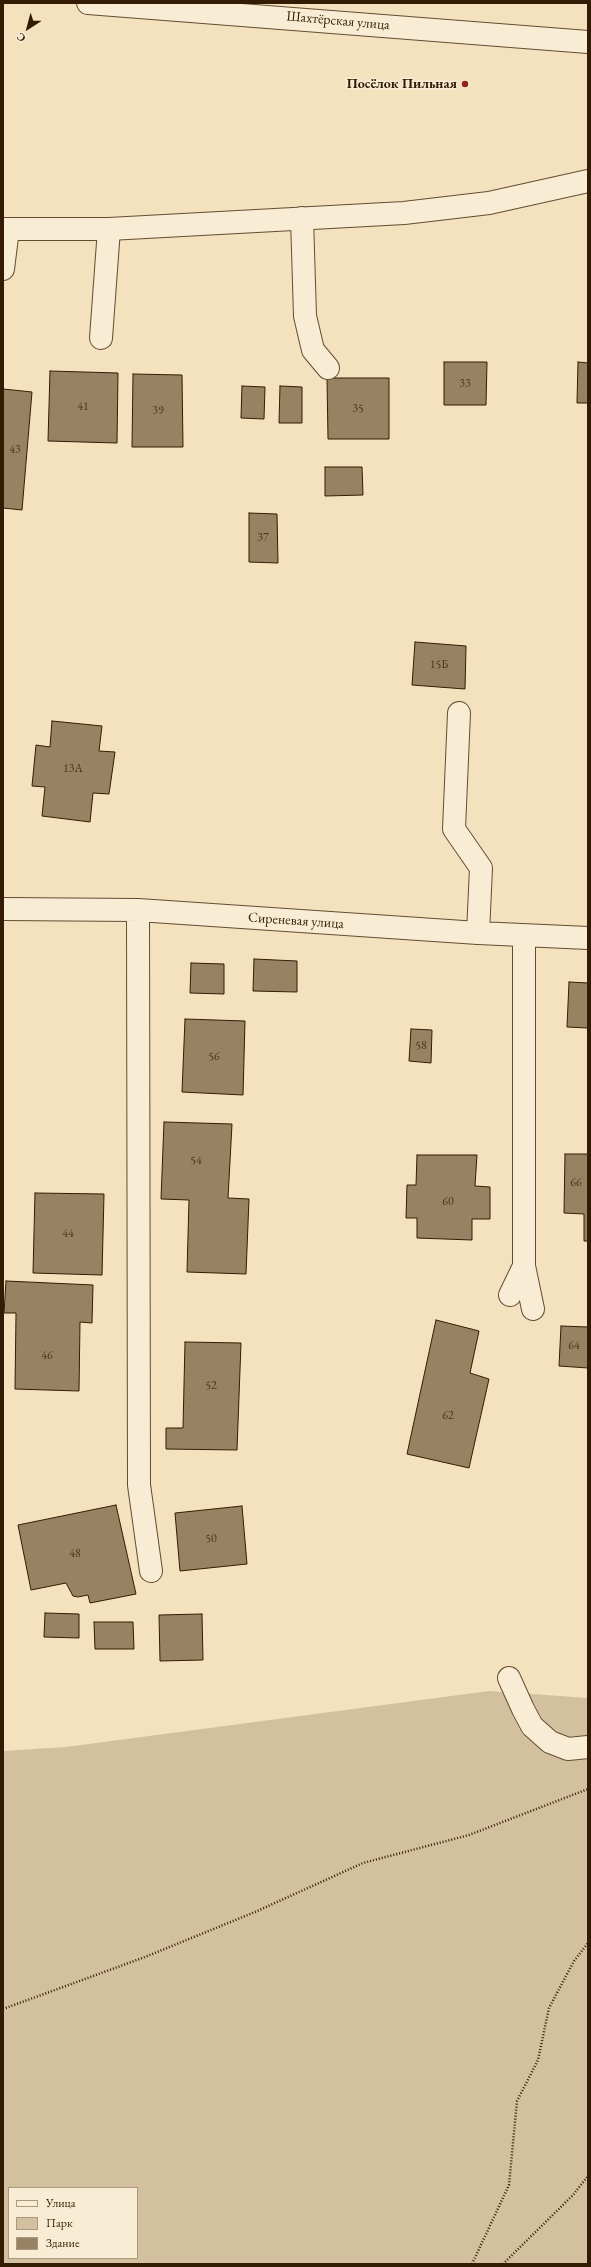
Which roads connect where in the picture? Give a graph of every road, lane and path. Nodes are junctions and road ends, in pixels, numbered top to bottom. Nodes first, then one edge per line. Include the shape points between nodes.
1 (88, 3) edge
2 (172, 6) edge
3 (588, 42) edge
4 (588, 181) edge
5 (302, 218) junction
6 (5, 229) edge
7 (109, 229) junction
8 (3, 269) edge
9 (101, 338) dead end
10 (328, 368) dead end
11 (459, 713) dead end
12 (3, 909) edge
13 (138, 910) junction
14 (478, 933) junction
15 (524, 936) junction
16 (588, 938) edge
17 (524, 1266) junction
18 (510, 1295) dead end
19 (533, 1309) dead end
20 (151, 1571) dead end
21 (509, 1678) dead end
22 (588, 1747) edge
23 (588, 1789) edge
24 (588, 1943) edge
25 (3, 2009) edge
26 (588, 2176) edge
27 (472, 2264) edge
28 (503, 2264) edge

1 - 2 street, Шахтёрская улица
2 - 3 street, Шахтёрская улица
4 - 5 street via 489,203 404,213
5 - 7 street
5 - 10 street via 305,316 313,350
6 - 7 street
6 - 8 street
7 - 9 street
11 - 14 street via 454,829 481,868
12 - 13 street, Сиреневая улица
13 - 14 street, Сиреневая улица
13 - 20 street via 139,1485
14 - 15 street, Сиреневая улица
15 - 16 street, Сиреневая улица
15 - 17 street
17 - 18 street
17 - 19 street
21 - 22 street via 532,1726 550,1742 568,1749
23 - 25 path via 469,1835 363,1863 255,1912 152,1954
24 - 27 path via 574,1960 549,2008 538,2060 517,2102 508,2185
26 - 28 path via 573,2195

